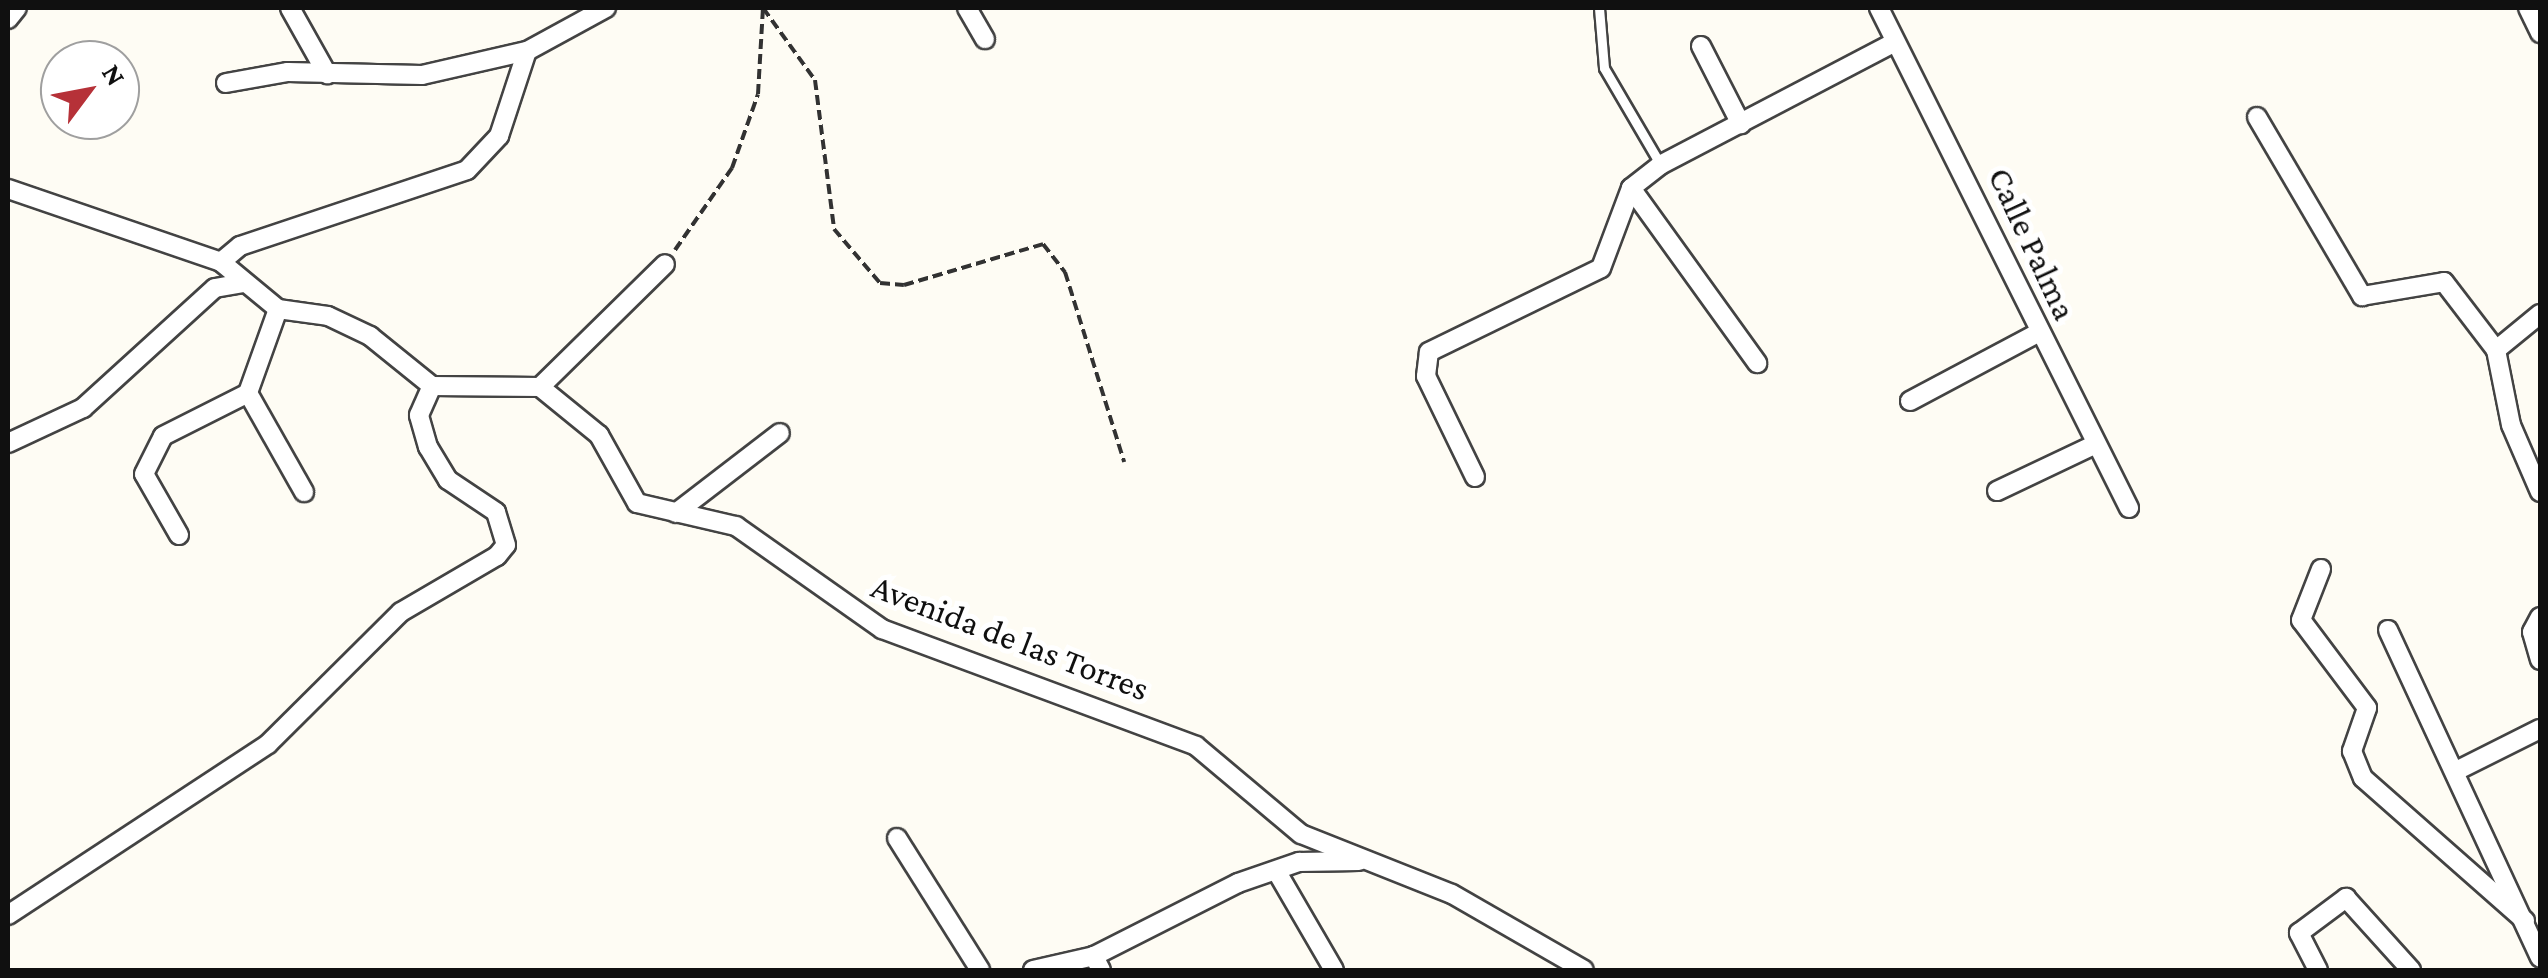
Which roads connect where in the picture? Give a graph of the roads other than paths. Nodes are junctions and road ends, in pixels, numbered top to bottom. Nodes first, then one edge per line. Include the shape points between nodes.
1 (16, 8) edge
2 (290, 8) edge
3 (606, 8) edge
4 (966, 8) edge
5 (1599, 8) edge
6 (1878, 8) edge
7 (2528, 8) edge
8 (8, 19) edge
9 (2540, 33) edge
10 (984, 38) dead end
11 (1895, 42) junction
12 (1701, 46) dead end
13 (527, 52) junction
14 (327, 74) junction
15 (226, 83) dead end
16 (2257, 117) dead end
17 (1741, 124) junction
18 (1660, 165) junction
19 (1631, 188) junction
20 (8, 189) edge
21 (221, 262) junction
22 (665, 264) road end
23 (243, 283) junction
24 (278, 309) junction
25 (2540, 314) edge
26 (2038, 333) junction
27 (2496, 350) junction
28 (1757, 362) dead end
29 (432, 386) junction
30 (540, 387) junction
31 (248, 394) junction
32 (1910, 400) dead end
33 (780, 432) dead end
34 (8, 443) edge
35 (2094, 445) junction
36 (1476, 477) dead end
37 (1997, 490) dead end
38 (304, 492) dead end
39 (2540, 492) edge
40 (2129, 508) dead end
41 (676, 514) junction
42 (179, 535) dead end
43 (2321, 569) dead end
44 (2540, 617) edge
45 (2388, 630) dead end
46 (2540, 660) edge
47 (2540, 729) edge
48 (2460, 768) junction
49 (897, 838) dead end
50 (1360, 861) junction
51 (1276, 872) junction
52 (8, 915) edge
53 (2525, 920) junction
54 (2540, 957) edge
55 (1097, 963) edge
56 (980, 970) edge
57 (1033, 970) edge
58 (1334, 970) edge
59 (1584, 970) edge
60 (2318, 970) edge
61 (2410, 970) edge

1 - 8 street
2 - 14 street
3 - 13 street
4 - 10 street
5 - 18 lane via 1604,68
6 - 11 street, Calle Palma
7 - 9 street
11 - 17 street
11 - 26 street, Calle Palma
12 - 17 street
13 - 14 street via 422,74
13 - 21 street via 498,136 467,170 240,246
14 - 15 street
16 - 27 street via 2362,296 2444,282
17 - 18 street
18 - 19 street
19 - 28 street
19 - 36 street via 1602,268 1428,352 1426,376
20 - 21 street
21 - 23 street
22 - 30 street
23 - 24 street
23 - 34 street via 215,288 83,408
24 - 29 street via 328,316 370,336
24 - 31 street
25 - 27 street
26 - 32 street
26 - 35 street, Calle Palma
27 - 39 street via 2511,424
29 - 30 street
29 - 52 street via 420,416 428,447 448,480 496,512 506,545 401,612 268,744
30 - 41 street, Avenida de las Torres via 599,435 637,503
31 - 38 street
31 - 42 street via 163,436 150,461 144,474
33 - 41 street
35 - 37 street
35 - 40 street, Calle Palma
41 - 50 street, Avenida de las Torres via 761,537 842,608 882,629 1196,746 1274,818
43 - 53 street via 2301,620 2367,708 2352,750 2363,778
44 - 46 street via 2532,632
45 - 48 street via 2404,680
47 - 48 street
48 - 53 street
49 - 56 street
50 - 51 street
50 - 59 street, Avenida de las Torres via 1452,894
51 - 55 street
51 - 58 street
53 - 54 street
55 - 57 street
60 - 61 street via 2298,934 2346,898

